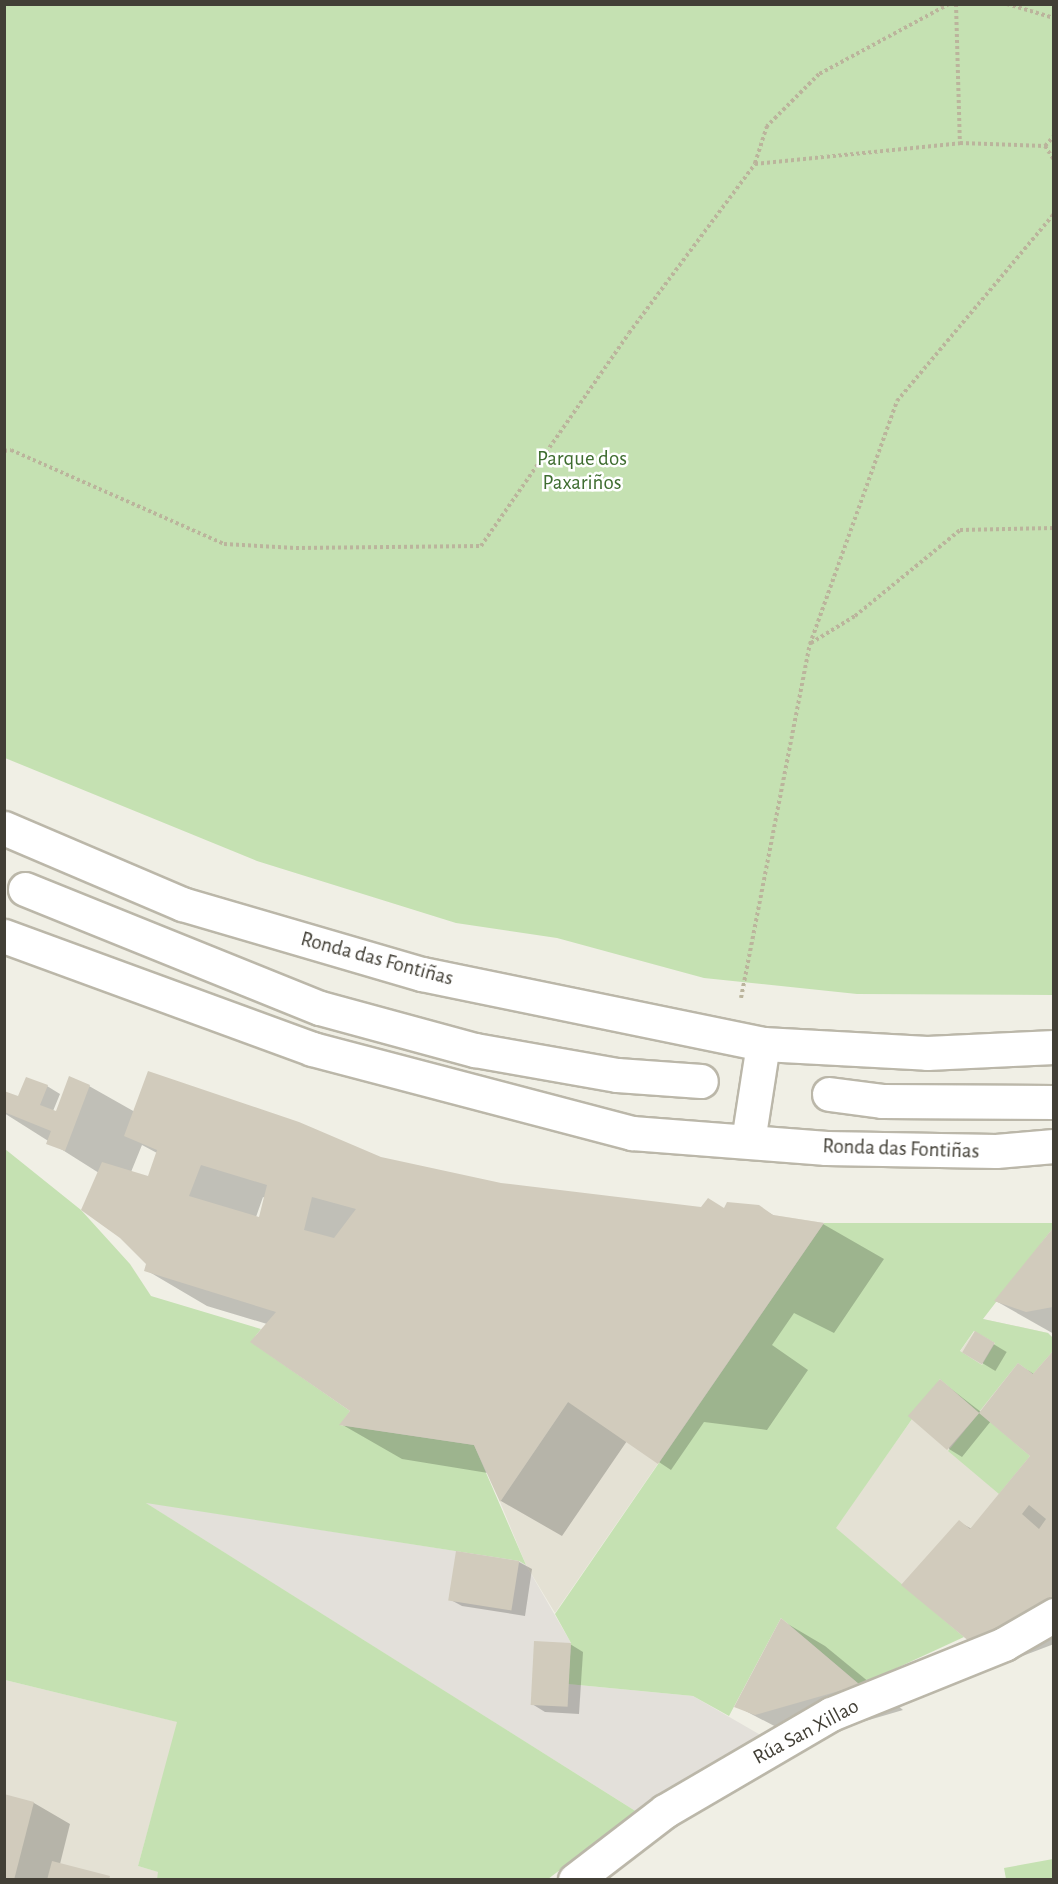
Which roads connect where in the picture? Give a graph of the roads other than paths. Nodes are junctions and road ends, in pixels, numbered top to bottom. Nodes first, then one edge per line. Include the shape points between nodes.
1 (4, 828) edge
2 (25, 889) dead end
3 (4, 936) edge
4 (763, 1044) junction
5 (1053, 1047) edge
6 (701, 1081) dead end
7 (829, 1094) dead end
8 (1053, 1102) edge
9 (748, 1141) junction
10 (1053, 1146) edge
11 (1053, 1615) edge
12 (575, 1880) edge

1 - 4 street, Ronda das Fontiñas via 182,904 422,974
2 - 6 street via 320,1008 475,1050 617,1075
3 - 9 street, Ronda das Fontiñas via 324,1052 632,1133
4 - 5 street, Ronda das Fontiñas via 927,1053
4 - 9 street
7 - 8 street via 882,1101
9 - 10 street, Ronda das Fontiñas via 826,1148 996,1151
11 - 12 street, Rúa San Xillao via 1004,1644 831,1714 665,1811

